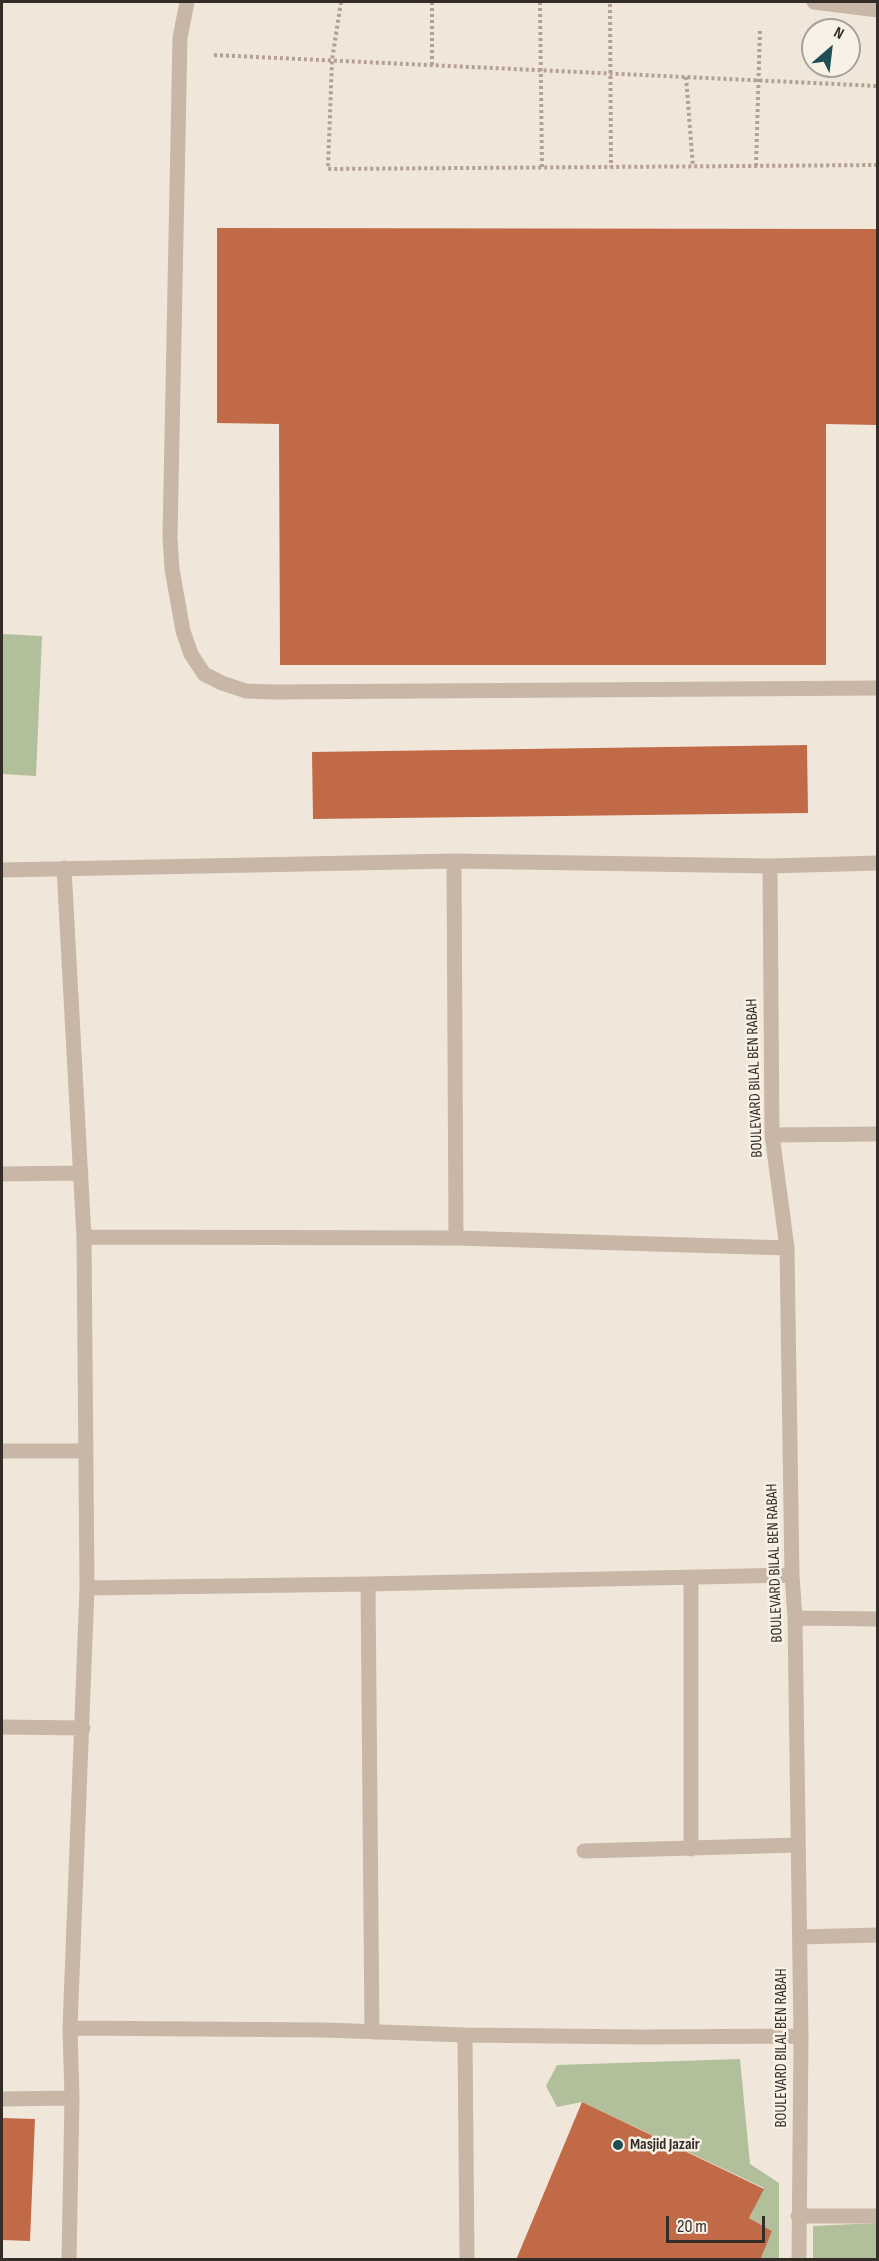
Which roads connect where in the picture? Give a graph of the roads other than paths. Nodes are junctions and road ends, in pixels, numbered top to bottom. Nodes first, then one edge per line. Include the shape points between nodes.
1 (187, 2) edge
2 (814, 2) edge
3 (878, 10) edge
4 (878, 688) edge
5 (454, 861) junction
6 (878, 863) edge
7 (770, 866) junction
8 (64, 868) junction
9 (2, 870) edge
10 (878, 1134) edge
11 (772, 1135) junction
12 (81, 1173) junction
13 (2, 1174) edge
14 (84, 1237) junction
15 (456, 1238) junction
16 (787, 1248) junction
17 (2, 1451) edge
18 (85, 1451) junction
19 (792, 1575) junction
20 (691, 1578) junction
21 (368, 1584) junction
22 (87, 1588) junction
23 (795, 1618) junction
24 (878, 1619) edge
25 (2, 1727) edge
26 (83, 1728) junction
27 (798, 1845) junction
28 (691, 1849) junction
29 (584, 1851) dead end
30 (878, 1935) edge
31 (800, 1937) junction
32 (70, 2028) junction
33 (372, 2032) junction
34 (465, 2035) junction
35 (801, 2036) junction
36 (72, 2098) junction
37 (2, 2099) edge
38 (798, 2216) junction
39 (878, 2216) edge
40 (69, 2259) edge
41 (467, 2259) edge
42 (799, 2259) edge

1 - 4 street via 180,38 170,537 183,631 190,654 204,674 246,691 273,692
2 - 3 street
5 - 7 street
5 - 8 street
5 - 15 street
6 - 7 street
7 - 11 street, BOULEVARD BILAL BEN RABAH
8 - 9 street
8 - 12 street
10 - 11 street
11 - 16 street, BOULEVARD BILAL BEN RABAH
12 - 13 street
12 - 14 street
14 - 15 street
14 - 18 street
15 - 16 street
16 - 19 street, BOULEVARD BILAL BEN RABAH
17 - 18 street
18 - 22 street
19 - 20 street
19 - 23 street, BOULEVARD BILAL BEN RABAH
20 - 21 street
20 - 28 street
21 - 22 street
21 - 33 street
22 - 26 street
23 - 24 street
23 - 27 street, BOULEVARD BILAL BEN RABAH
25 - 26 street
26 - 32 street
27 - 28 street
27 - 31 street, BOULEVARD BILAL BEN RABAH
28 - 29 street
30 - 31 street
31 - 35 street, BOULEVARD BILAL BEN RABAH
32 - 33 street
32 - 36 street
33 - 34 street
34 - 35 street
34 - 41 street
35 - 38 street, BOULEVARD BILAL BEN RABAH
36 - 37 street
36 - 40 street
38 - 39 street
38 - 42 street, BOULEVARD BILAL BEN RABAH

